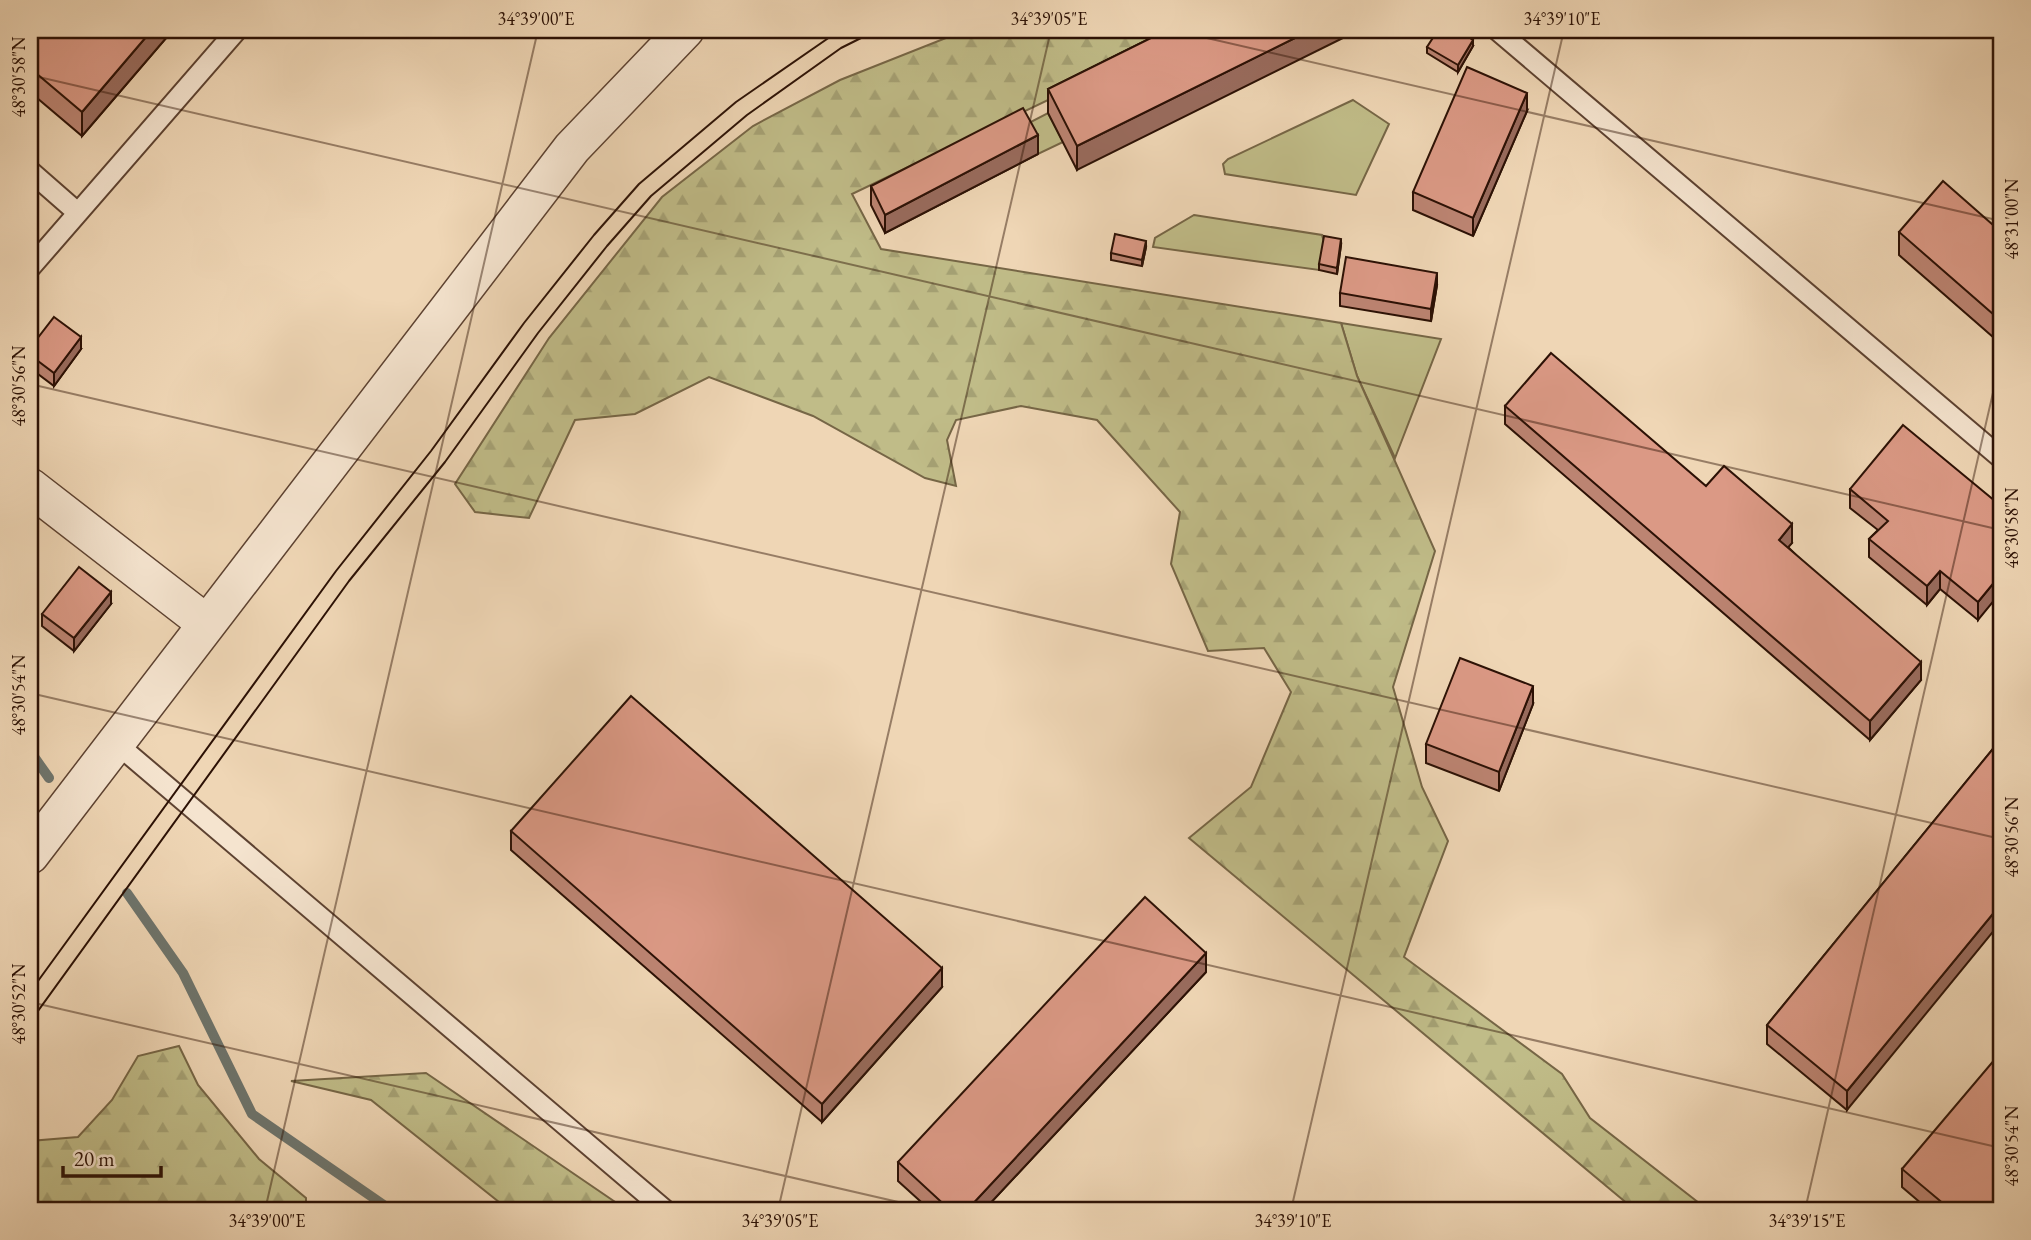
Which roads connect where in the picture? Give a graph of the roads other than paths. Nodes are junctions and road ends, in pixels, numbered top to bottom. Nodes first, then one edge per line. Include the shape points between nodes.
1 (237, 30) edge
2 (685, 30) edge
3 (1497, 30) edge
4 (30, 171) edge
5 (78, 213) junction
6 (30, 268) edge
7 (2001, 458) edge
8 (30, 487) edge
9 (207, 624) junction
10 (117, 744) junction
11 (30, 855) edge
12 (665, 1210) edge

1 - 5 lane
2 - 9 street via 572,148
3 - 7 lane
4 - 5 lane
5 - 6 lane
8 - 9 street
9 - 10 street
10 - 11 street
10 - 12 lane

